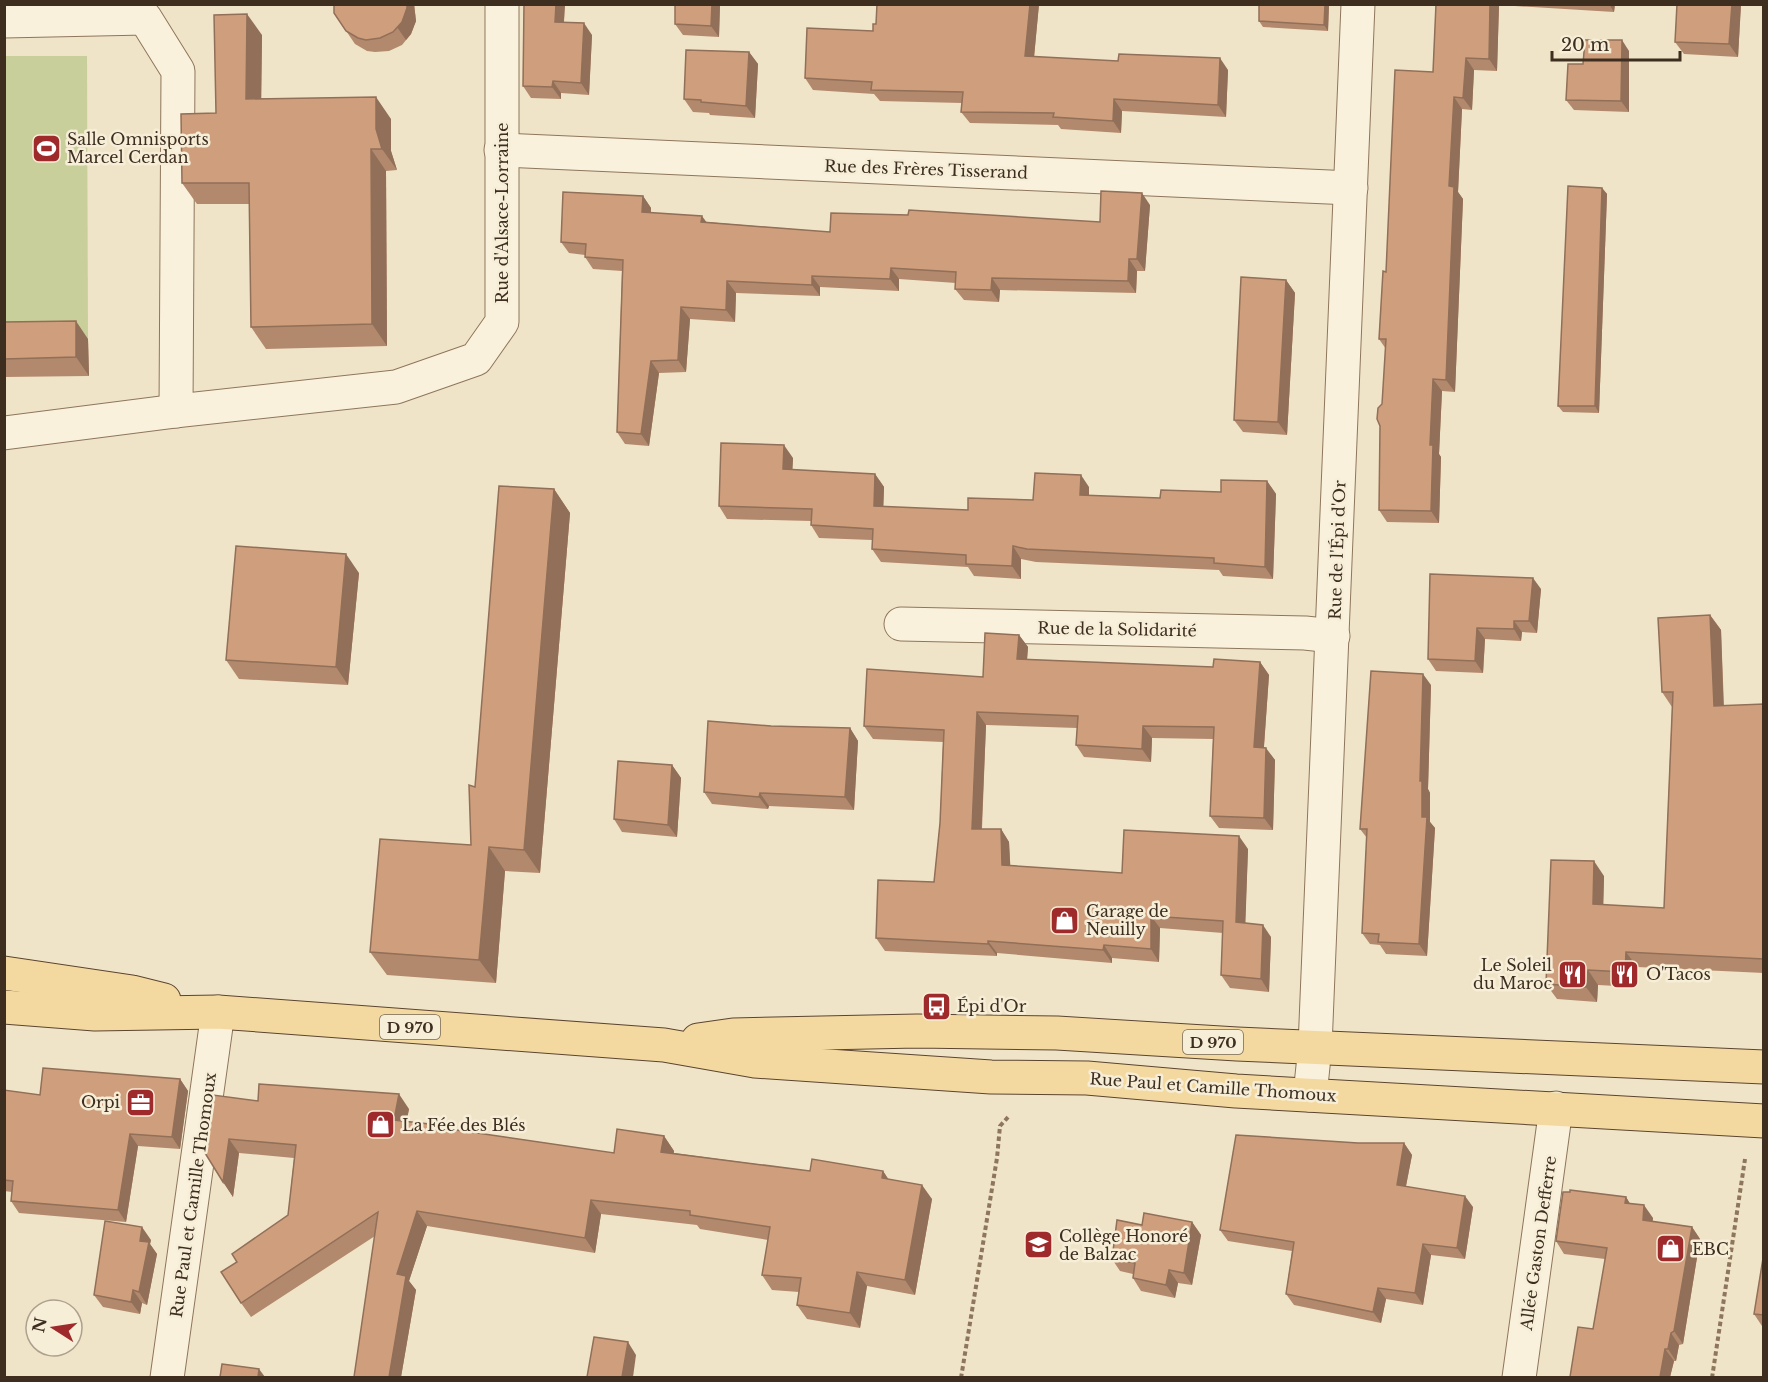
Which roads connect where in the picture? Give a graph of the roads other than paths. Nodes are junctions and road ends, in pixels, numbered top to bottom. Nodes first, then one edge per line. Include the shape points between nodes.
1 (502, 4) edge
2 (1358, 4) edge
3 (4, 21) edge
4 (501, 150) junction
5 (1351, 188) junction
6 (176, 411) junction
7 (4, 433) edge
8 (901, 624) dead end
9 (1333, 636) junction
10 (4, 973) edge
11 (4, 1007) edge
12 (218, 1012) junction
13 (664, 1045) junction
14 (1315, 1047) junction
15 (1764, 1067) edge
16 (1310, 1095) junction
17 (1556, 1108) junction
18 (1757, 1120) edge
19 (167, 1377) edge
20 (1518, 1377) edge

1 - 4 street, Rue d'Alsace-Lorraine
2 - 5 street, Rue de l'Épi d'Or
3 - 6 street via 145,18 178,71
4 - 5 street, Rue des Frères Tisserand
4 - 6 street, Rue d'Alsace-Lorraine via 502,322 476,359 396,387
5 - 9 street, Rue de l'Épi d'Or
6 - 7 street, Rue d'Alsace-Lorraine
8 - 9 street, Rue de la Solidarité
9 - 14 street, Rue de l'Épi d'Or
10 - 12 main road, Rue Paul et Camille Thomoux / D 970 via 132,992
11 - 12 main road, Rue Paul et Camille Thomoux / D 970 via 95,1014
12 - 13 main road, Rue Paul et Camille Thomoux / D 970
12 - 19 street, Rue Paul et Camille Thomoux
13 - 14 main road, Rue Paul et Camille Thomoux / D 970 via 733,1035 917,1031 1057,1033
13 - 16 main road, Rue Paul et Camille Thomoux / D 970 via 755,1061 991,1077 1087,1078
14 - 15 main road, Rue Paul et Camille Thomoux / D 970
14 - 16 street, Rue de l'Épi d'Or
16 - 17 main road, Rue Paul et Camille Thomoux / D 970
17 - 18 main road, Rue Paul et Camille Thomoux / D 970
17 - 20 street, Allée Gaston Defferre

